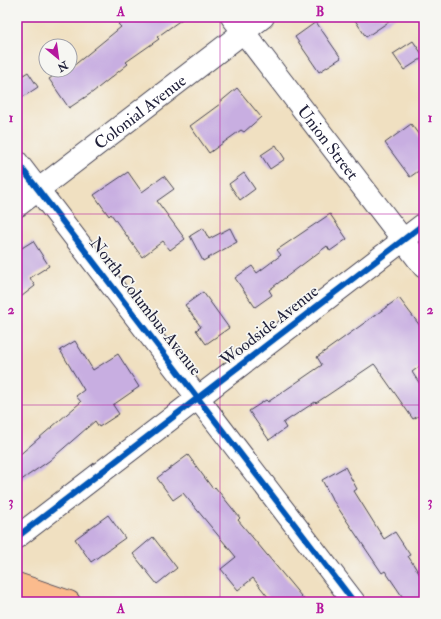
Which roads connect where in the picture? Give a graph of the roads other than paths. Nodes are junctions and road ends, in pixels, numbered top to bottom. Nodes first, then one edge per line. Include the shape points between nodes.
1 (263, 17) edge
2 (238, 24) edge
3 (17, 162) edge
4 (38, 190) junction
5 (17, 206) edge
6 (424, 224) edge
7 (403, 240) junction
8 (424, 267) edge
9 (198, 397) junction
10 (17, 537) edge
11 (17, 584) edge
12 (70, 602) edge
13 (354, 602) edge

1 - 2 street, Colonial Avenue
2 - 4 street, Colonial Avenue
2 - 7 street, Union Street
3 - 4 street, North Columbus Avenue
4 - 5 street, Colonial Avenue
4 - 9 street, North Columbus Avenue
6 - 7 street, Woodside Avenue
7 - 8 street, Union Street
7 - 9 street, Woodside Avenue
9 - 10 street, Woodside Avenue
9 - 13 street, North Columbus Avenue
11 - 12 main road

